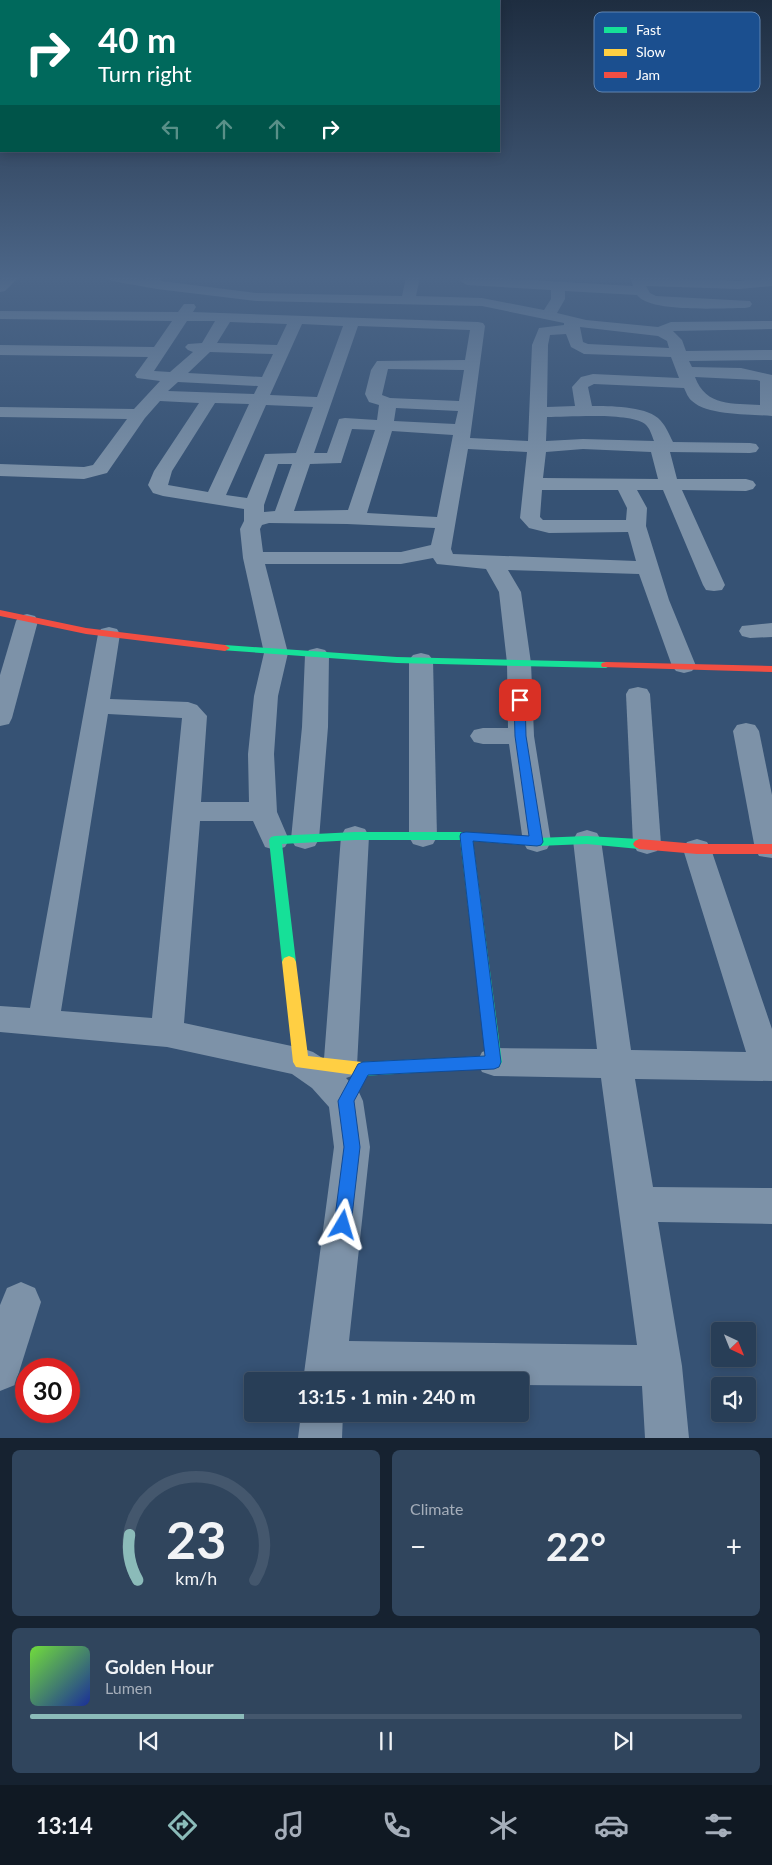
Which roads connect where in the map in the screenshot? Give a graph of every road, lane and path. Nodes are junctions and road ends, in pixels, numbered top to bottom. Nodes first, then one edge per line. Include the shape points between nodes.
1 (164, 344) edge
2 (188, 344) edge
3 (207, 344) edge
4 (285, 344) edge
5 (343, 344) edge
6 (475, 344) edge
7 (540, 344) edge
8 (578, 344) edge
9 (675, 344) edge
10 (579, 347) junction
11 (161, 349) junction
12 (0, 350) edge
13 (678, 354) junction
14 (772, 355) edge
15 (472, 365) junction
16 (173, 378) junction
17 (687, 378) junction
18 (268, 382) junction
19 (580, 384) junction
20 (155, 396) junction
21 (211, 397) junction
22 (261, 399) junction
23 (322, 402) junction
24 (388, 403) junction
25 (467, 406) junction
26 (771, 410) edge
27 (0, 412) edge
28 (537, 412) junction
29 (586, 412) junction
30 (139, 414) junction
31 (385, 425) junction
32 (461, 437) junction
33 (537, 447) junction
34 (662, 447) junction
35 (750, 448) dead end
36 (303, 458) junction
37 (0, 470) edge
38 (669, 483) junction
39 (532, 484) junction
40 (625, 485) junction
41 (746, 485) dead end
42 (214, 499) junction
43 (254, 513) junction
44 (282, 518) junction
45 (347, 518) junction
46 (445, 523) junction
47 (636, 526) junction
48 (441, 549) junction
49 (253, 558) junction
50 (492, 563) junction
51 (648, 568) junction
52 (714, 585) dead end
53 (0, 614) edge
54 (28, 621) junction
55 (750, 630) dead end
56 (772, 630) edge
57 (109, 634) junction
58 (276, 653) junction
59 (317, 655) junction
60 (421, 660) junction
61 (519, 664) junction
62 (684, 666) junction
63 (772, 669) edge
64 (638, 694) dead end
65 (97, 706) junction
66 (0, 718) edge
67 (746, 731) dead end
68 (483, 736) dead end
69 (521, 736) junction
70 (188, 811) junction
71 (263, 812) junction
72 (355, 836) junction
73 (423, 836) junction
74 (466, 836) junction
75 (305, 839) junction
76 (275, 840) junction
77 (586, 840) junction
78 (537, 842) junction
79 (647, 844) junction
80 (697, 849) junction
81 (770, 849) edge
82 (0, 1019) edge
83 (43, 1024) junction
84 (167, 1033) junction
85 (301, 1062) junction
86 (494, 1062) junction
87 (616, 1064) junction
88 (352, 1067) junction
89 (770, 1067) edge
90 (346, 1101) junction
91 (638, 1204) junction
92 (772, 1206) edge
93 (21, 1302) dead end
94 (661, 1366) junction
95 (0, 1370) edge
96 (325, 1371) edge
97 (321, 1422) edge
98 (320, 1438) edge
99 (667, 1438) edge

1 - 11 street
2 - 11 street
3 - 16 street
4 - 18 street
5 - 23 street
6 - 15 street
7 - 28 street
8 - 10 street
9 - 13 street
10 - 13 street
10 - 19 street
11 - 12 street
11 - 16 street via 142,374
13 - 14 street
13 - 17 street
15 - 24 street via 383,364 373,394
15 - 25 street
16 - 18 street
16 - 20 street
17 - 19 street via 593,379
17 - 26 street via 703,402
17 - 26 street via 765,376
18 - 22 street
19 - 29 street
20 - 21 street
20 - 30 street
21 - 22 street
21 - 42 street via 163,471 158,486 170,492
22 - 23 street
22 - 42 street
23 - 36 street
24 - 25 street
24 - 31 street
25 - 32 street
27 - 30 street
28 - 29 street
28 - 33 street
29 - 34 street via 648,419 654,423
30 - 37 street via 97,471
31 - 32 street
31 - 36 street via 345,423 335,460
31 - 45 street via 360,507 357,514
32 - 33 street
32 - 46 street
33 - 34 street via 583,444
33 - 39 street
34 - 35 street
34 - 38 street
36 - 43 street via 271,458
36 - 44 street
38 - 40 street
38 - 41 street
38 - 52 street
39 - 40 street
39 - 47 street via 530,518 536,524 549,527
40 - 47 street via 637,508
42 - 43 street
43 - 44 street
43 - 49 street via 250,529
44 - 45 street
45 - 46 street
46 - 48 street
47 - 51 street
48 - 49 street via 401,558
48 - 50 street via 444,560
49 - 58 street
50 - 51 street
50 - 61 street via 510,592
51 - 62 street
53 - 54 street
54 - 57 street
54 - 66 street
55 - 56 street
57 - 58 street
57 - 65 street
58 - 59 street
58 - 71 street via 266,696 261,754
59 - 60 street
59 - 75 street via 315,727
60 - 61 street
60 - 73 street
61 - 62 street
61 - 69 street
62 - 63 street
64 - 79 street
65 - 70 street via 188,710 195,716
65 - 83 street
67 - 81 street
68 - 69 street
69 - 78 street
70 - 71 street
70 - 84 street
71 - 76 street
72 - 73 street
72 - 75 street
72 - 88 street
73 - 74 street
74 - 78 street
74 - 86 street
75 - 76 street
76 - 85 street
77 - 78 street
77 - 79 street
77 - 87 street
79 - 80 street
80 - 81 street
80 - 89 street
82 - 83 street
83 - 84 street
84 - 85 street
85 - 88 street
85 - 90 street via 324,1078
86 - 87 street
86 - 88 street
87 - 89 street
87 - 91 street
88 - 90 street
90 - 96 street via 352,1147
91 - 92 street
91 - 94 street
93 - 95 street
94 - 96 street
94 - 99 street
97 - 98 street

